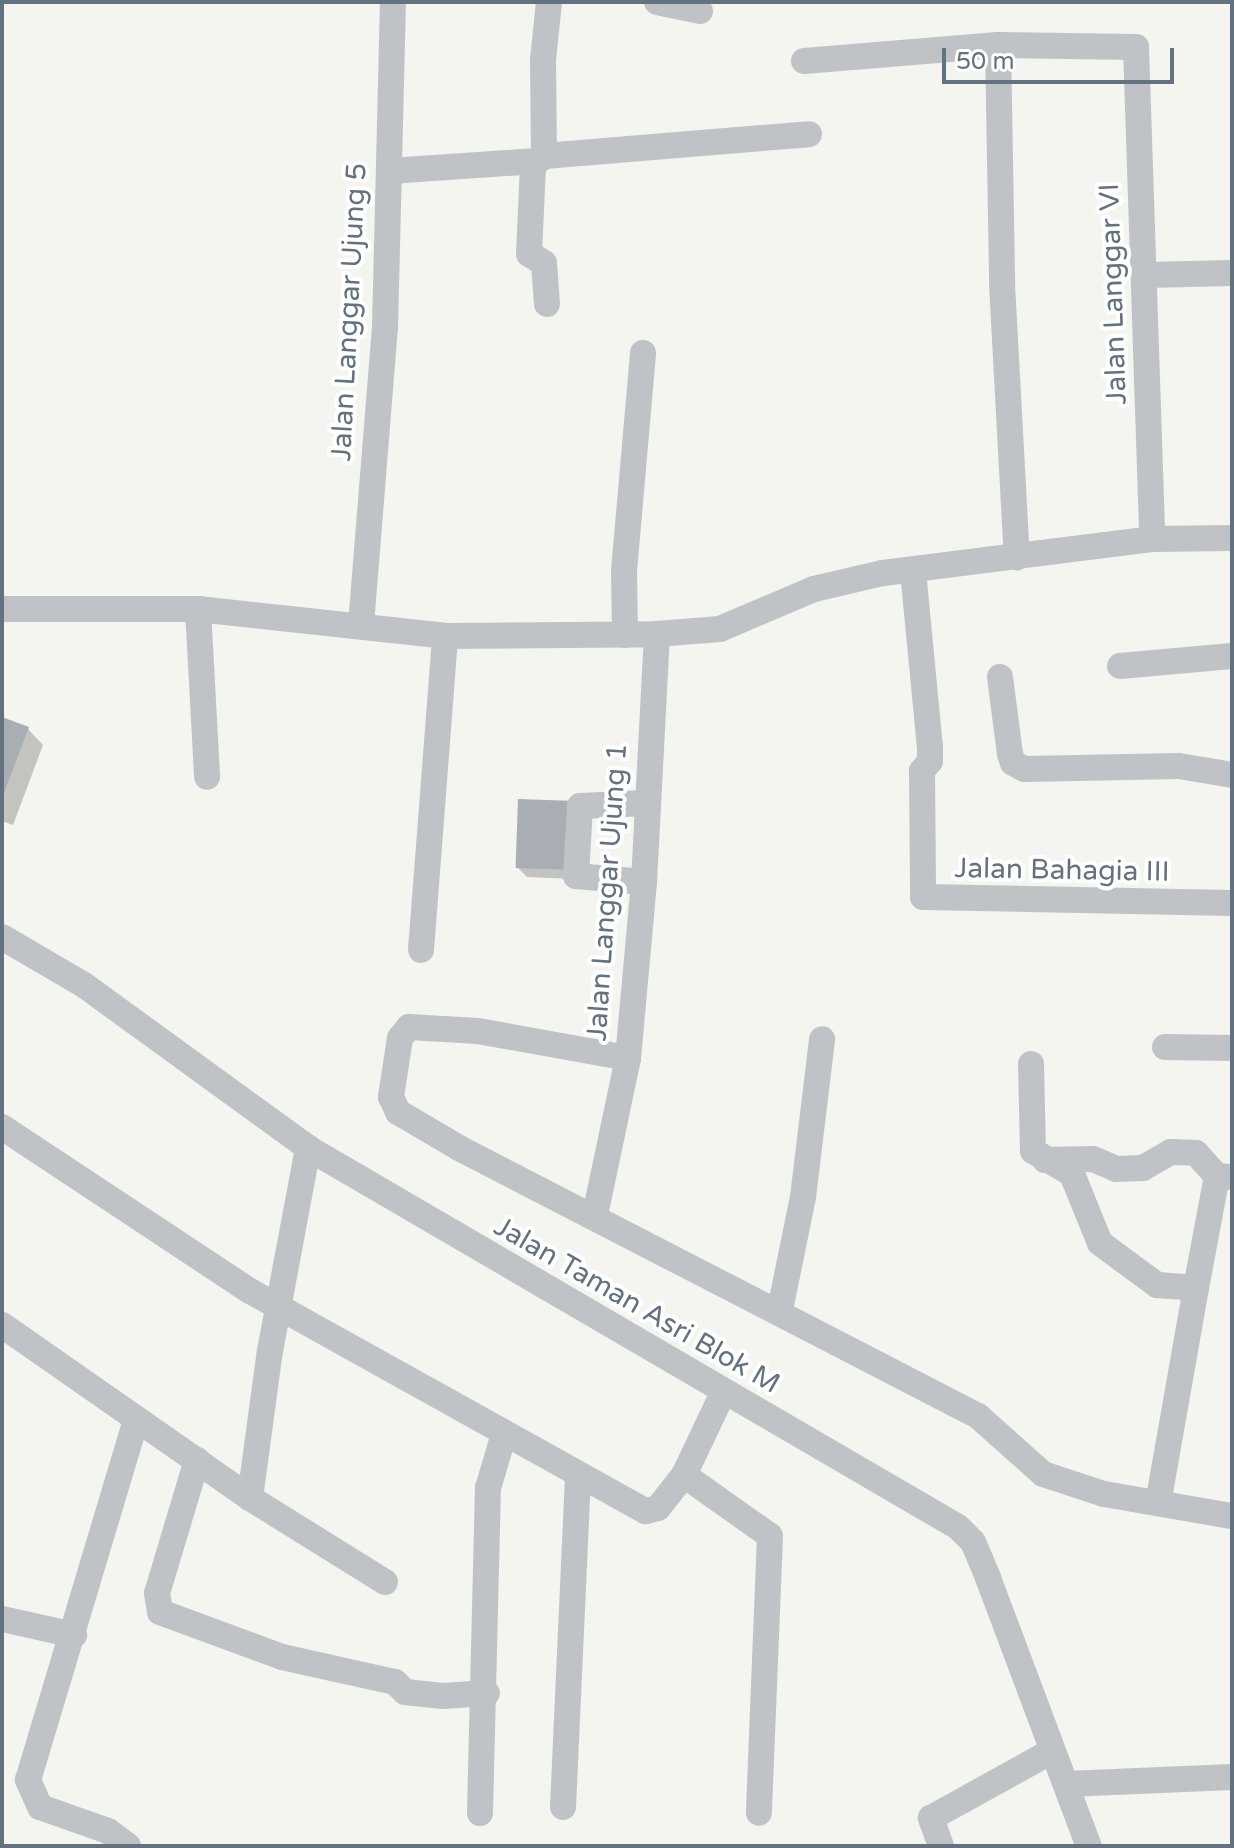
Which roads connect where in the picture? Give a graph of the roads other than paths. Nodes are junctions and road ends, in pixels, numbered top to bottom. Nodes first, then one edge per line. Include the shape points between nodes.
1 (393, 2) edge
2 (549, 2) edge
3 (657, 2) edge
4 (700, 11) dead end
5 (998, 45) junction
6 (804, 61) dead end
7 (809, 134) dead end
8 (540, 158) junction
9 (390, 171) junction
10 (1232, 273) edge
11 (1146, 275) junction
12 (547, 304) dead end
13 (643, 353) dead end
14 (1232, 538) edge
15 (1152, 539) junction
16 (1017, 558) junction
17 (913, 571) junction
18 (2, 609) edge
19 (198, 609) junction
20 (361, 625) junction
21 (657, 634) junction
22 (625, 635) junction
23 (445, 636) junction
24 (1232, 656) edge
25 (1120, 666) dead end
26 (1000, 677) dead end
27 (1232, 775) edge
28 (207, 777) dead end
29 (645, 803) junction
30 (644, 882) junction
31 (1232, 903) edge
32 (2, 937) edge
33 (421, 950) dead end
34 (822, 1039) dead end
35 (1165, 1047) dead end
36 (1232, 1048) edge
37 (628, 1058) junction
38 (1031, 1064) dead end
39 (2, 1127) edge
40 (308, 1148) junction
41 (1042, 1160) junction
42 (1224, 1176) edge
43 (595, 1215) junction
44 (1196, 1288) junction
45 (278, 1306) junction
46 (780, 1310) junction
47 (2, 1325) edge
48 (723, 1393) junction
49 (136, 1419) junction
50 (504, 1434) junction
51 (197, 1460) junction
52 (684, 1475) junction
53 (578, 1476) junction
54 (250, 1498) junction
55 (1158, 1503) junction
56 (1232, 1516) edge
57 (385, 1582) dead end
58 (2, 1619) edge
59 (74, 1635) junction
60 (487, 1693) junction
61 (1052, 1751) junction
62 (1232, 1777) edge
63 (1066, 1784) junction
64 (563, 1807) dead end
65 (480, 1813) dead end
66 (759, 1813) dead end
67 (128, 1846) edge
68 (941, 1846) edge
69 (1089, 1846) edge

1 - 9 street, Jalan Langgar Ujung 5
2 - 8 street
3 - 4 street
5 - 6 street
5 - 11 street, Jalan Langgar VI via 1136,47
5 - 16 street via 1002,284
7 - 8 street
8 - 9 street
8 - 12 street via 529,254 544,263
9 - 20 street, Jalan Langgar Ujung 5 via 385,328
10 - 11 street
11 - 15 street, Jalan Langgar VI
13 - 22 street via 624,571
14 - 15 street
15 - 16 street
16 - 17 street
17 - 21 street via 814,589 720,629
17 - 31 street, Jalan Bahagia III via 930,746 930,761 922,771 920,890 930,900
18 - 19 street
19 - 20 street
19 - 28 street
20 - 23 street
21 - 22 street
21 - 29 street, Jalan Langgar Ujung 1
22 - 23 street
23 - 33 street
24 - 25 street
26 - 27 street via 1010,754 1013,763 1025,769 1179,766
29 - 30 street, Jalan Langgar Ujung 1
29 - 30 street via 580,806 576,876
30 - 37 street, Jalan Langgar Ujung 1
32 - 40 street, Jalan Taman Asri Blok M via 84,985
34 - 46 street via 803,1197
35 - 36 street
37 - 43 street
37 - 43 street, Jalan Langgar Ujung 1 via 478,1031 409,1027 400,1038 392,1105 459,1148
38 - 41 street via 1033,1151
39 - 45 street
40 - 45 street
40 - 48 street, Jalan Taman Asri Blok M
41 - 42 street via 1093,1159 1116,1169 1143,1168 1171,1152 1196,1153
41 - 44 street via 1072,1174 1100,1243 1118,1258 1157,1285
42 - 44 street
43 - 46 street via 639,1245
44 - 55 street
45 - 50 street
45 - 54 street
46 - 55 street via 978,1416 1043,1474 1063,1484
47 - 49 street
48 - 52 street
48 - 61 street, Jalan Taman Asri Blok M via 940,1516 973,1542
49 - 51 street
49 - 59 street
50 - 53 street
50 - 60 street via 488,1488
51 - 54 street
51 - 60 street via 157,1593 160,1612 282,1657 395,1682 405,1692
52 - 53 street via 653,1511
52 - 66 street via 770,1536
53 - 64 street
54 - 57 street
55 - 56 street
58 - 59 street
59 - 67 street via 28,1780 30,1792 40,1807 108,1831
60 - 65 street
61 - 63 street, Jalan Taman Asri Blok M
61 - 68 street via 931,1818
62 - 63 street
63 - 69 street, Jalan Taman Asri Blok M

